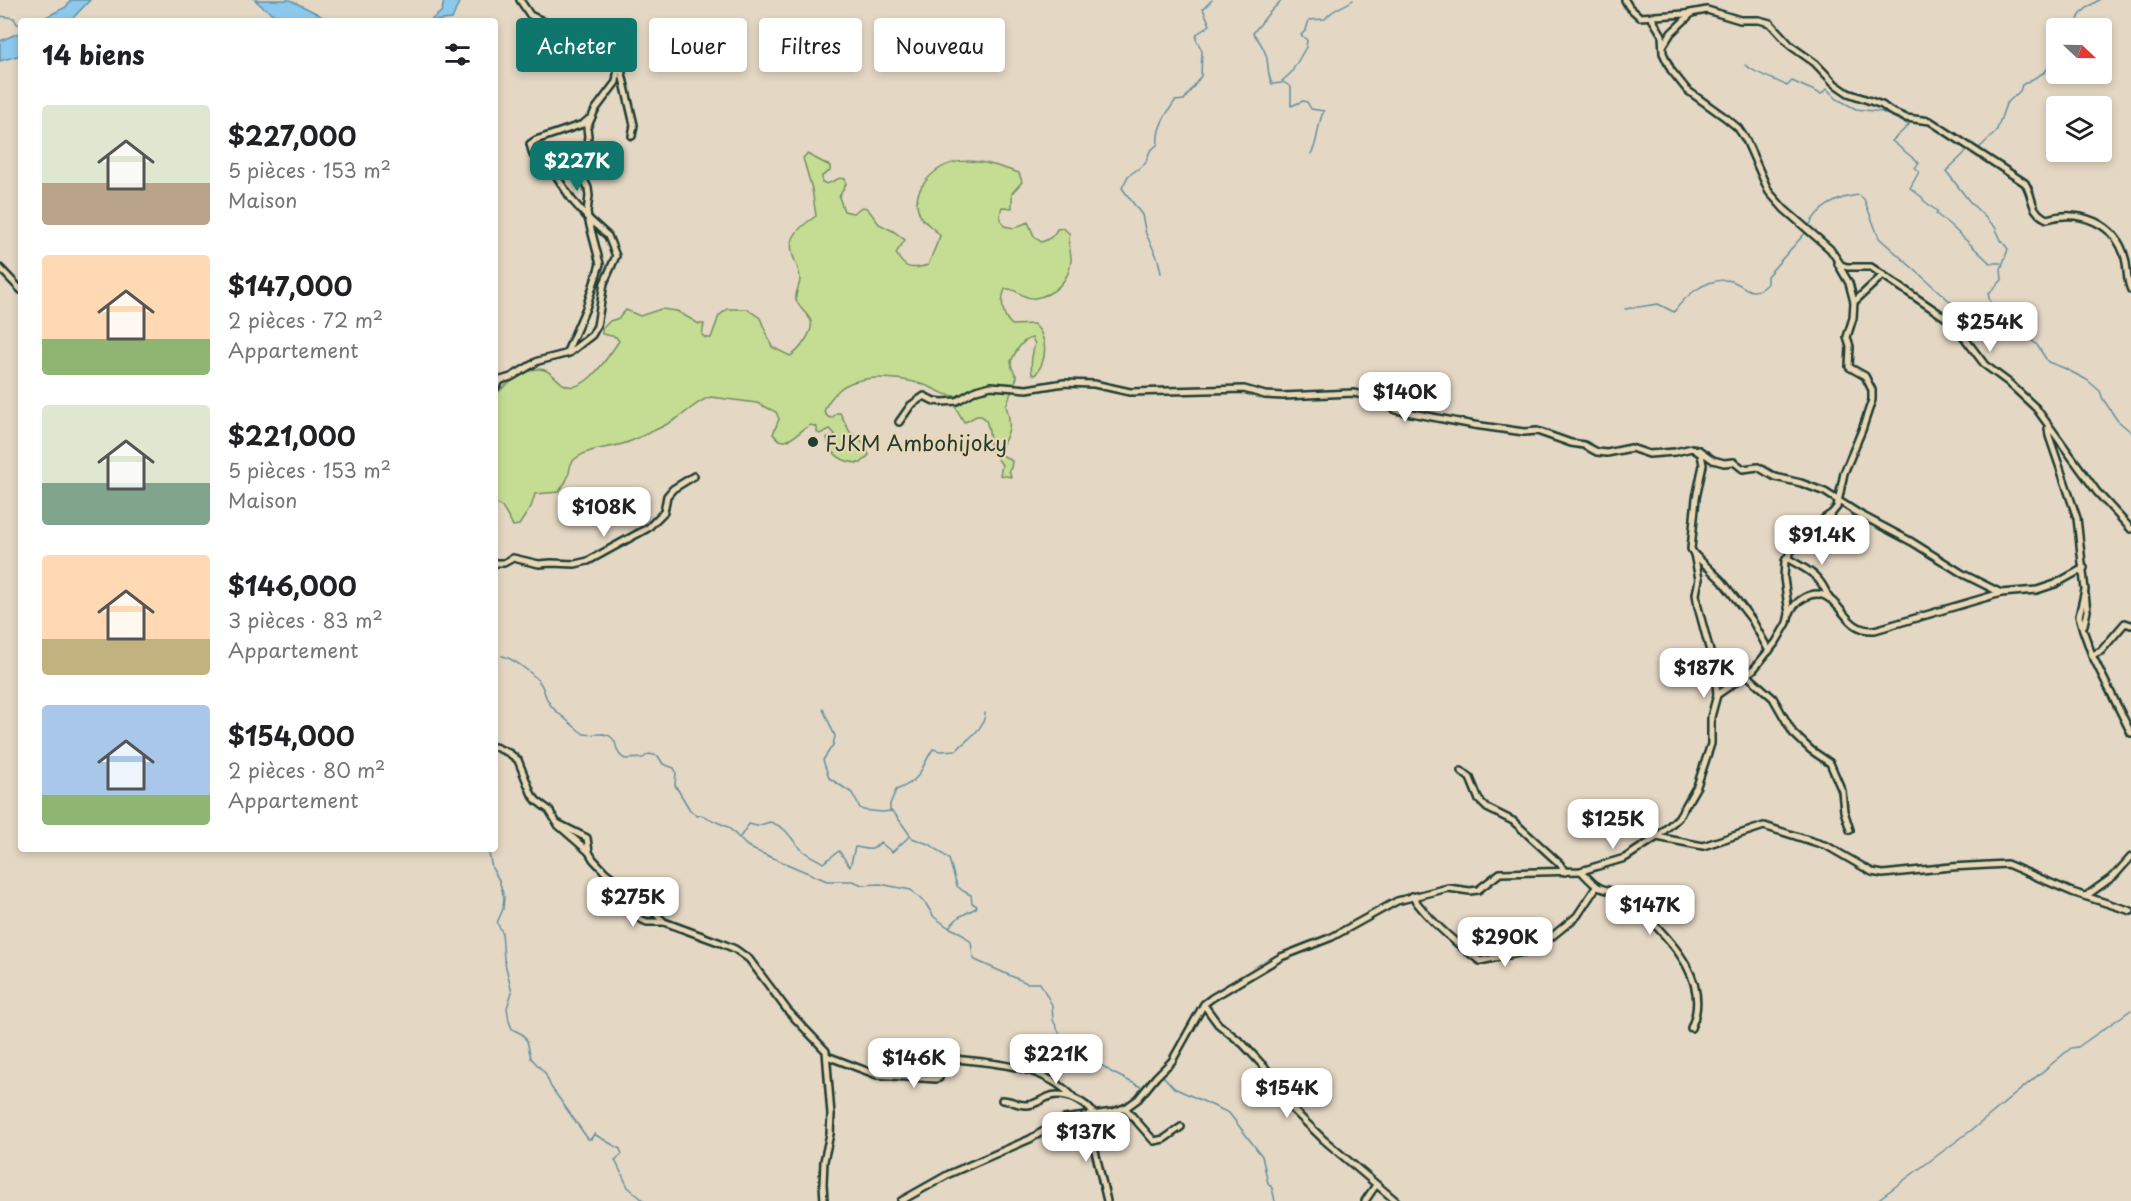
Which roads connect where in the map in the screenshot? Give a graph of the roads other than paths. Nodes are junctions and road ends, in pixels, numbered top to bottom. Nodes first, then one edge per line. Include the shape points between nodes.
1 (520, 0) edge
2 (1625, 0) edge
3 (1693, 12) junction
4 (1651, 17) junction
5 (536, 18) edge
6 (1663, 46) junction
7 (618, 72) edge
8 (621, 72) edge
9 (590, 118) junction
10 (632, 136) dead end
11 (588, 218) junction
12 (1838, 262) junction
13 (0, 268) edge
14 (1883, 274) junction
15 (18, 287) edge
16 (2131, 290) edge
17 (1854, 302) junction
18 (566, 354) junction
19 (498, 384) edge
20 (899, 422) dead end
21 (2048, 427) junction
22 (1698, 450) junction
23 (694, 476) dead end
24 (1837, 498) junction
25 (2131, 529) edge
26 (1694, 554) junction
27 (1787, 558) junction
28 (498, 563) edge
29 (2084, 568) junction
30 (2001, 593) junction
31 (1829, 600) junction
32 (1789, 614) junction
33 (2131, 625) edge
34 (1769, 651) junction
35 (2092, 655) junction
36 (1747, 675) junction
37 (1716, 695) junction
38 (2131, 715) edge
39 (2125, 719) junction
40 (2131, 733) edge
41 (498, 748) edge
42 (1461, 771) dead end
43 (1850, 830) dead end
44 (1658, 837) junction
45 (2131, 857) edge
46 (1581, 871) junction
47 (1565, 872) junction
48 (1597, 886) junction
49 (632, 892) junction
50 (1412, 896) junction
51 (2086, 896) junction
52 (2131, 911) edge
53 (664, 922) junction
54 (1204, 1005) junction
55 (1691, 1028) dead end
56 (827, 1056) junction
57 (1074, 1098) junction
58 (1002, 1100) dead end
59 (1125, 1108) junction
60 (1094, 1115) junction
61 (1077, 1118) junction
62 (1181, 1127) dead end
63 (1376, 1185) junction
64 (824, 1201) edge
65 (901, 1201) edge
66 (1107, 1201) edge
67 (1365, 1201) edge
68 (1396, 1201) edge

1 - 5 street
2 - 4 street via 1640,17
3 - 4 street
3 - 6 street
3 - 16 street via 1707,10 1740,20 1770,23 1848,93 1906,118 1930,121 2025,183 2039,215 2047,219 2091,218 2108,230 2120,246
4 - 6 street via 1662,35
6 - 12 street via 1671,70 1687,90 1726,118 1746,140 1769,192 1830,249
7 - 9 street via 616,82
8 - 10 street via 630,103
9 - 11 street via 584,177 589,196
9 - 11 street via 530,144 532,155 553,171
11 - 18 street via 600,264
11 - 18 street via 608,237 616,256 604,282 597,326 585,342
12 - 14 street via 1847,267 1870,267
12 - 17 street
13 - 15 street
14 - 17 street
14 - 21 street via 1949,320 1984,365 2030,402
17 - 24 street via 1847,337 1850,367 1864,376 1872,390 1872,400
18 - 19 street via 538,361
20 - 22 street via 911,405 924,396 934,401 957,401 991,386 1027,389 1064,383 1094,384 1130,392 1244,389 1265,395 1353,393 1376,397 1396,410 1474,425 1537,431 1597,452 1631,448 1649,454
21 - 25 street via 2097,492
21 - 29 street via 2077,518
22 - 24 street via 1720,462 1734,462 1743,469 1758,467 1775,477 1814,487
22 - 26 street via 1703,465 1692,533
23 - 28 street via 673,489 667,496 664,512 648,528 588,561 539,564 513,558
24 - 27 street via 1837,507 1802,534
24 - 30 street
26 - 34 street via 1722,580
26 - 37 street via 1699,579 1698,607 1715,670
27 - 31 street via 1812,572
27 - 32 street via 1784,578
29 - 30 street via 2037,590
29 - 35 street via 2085,594 2079,616
30 - 31 street via 1870,630 1851,621
31 - 32 street via 1819,594 1808,596 1795,603
32 - 34 street
33 - 35 street via 2125,623 2101,651
34 - 36 street
35 - 39 street
36 - 37 street
36 - 43 street via 1773,698 1793,733 1830,763 1842,791
37 - 44 street via 1711,744 1697,786 1678,818
38 - 39 street
39 - 40 street
41 - 49 street via 518,760 532,795 557,823 587,838 592,859
42 - 47 street via 1470,778 1479,800 1487,808 1513,821
44 - 46 street via 1625,858
44 - 51 street via 1703,846 1764,826 1827,846 1872,872 1898,874 2007,864
45 - 51 street via 2114,876
46 - 47 street
46 - 48 street
47 - 50 street via 1500,873 1478,890 1448,888
48 - 50 street via 1577,916 1544,943 1533,950 1480,961 1445,934
48 - 55 street via 1627,898 1682,958 1695,983 1697,1008
49 - 53 street
49 - 53 street via 640,919
50 - 54 street via 1332,937 1281,957
51 - 52 street
53 - 56 street via 735,949 749,959
54 - 59 street via 1178,1052 1138,1099
54 - 63 street via 1218,1024 1268,1071 1280,1096
56 - 57 street via 877,1075 936,1079 945,1058 1005,1065 1030,1070
56 - 64 street via 831,1115 824,1161
57 - 58 street via 1049,1096 1026,1106
57 - 60 street
59 - 60 street
59 - 62 street via 1154,1141
60 - 61 street
61 - 65 street via 1064,1119
61 - 66 street via 1091,1134
63 - 67 street
63 - 68 street

